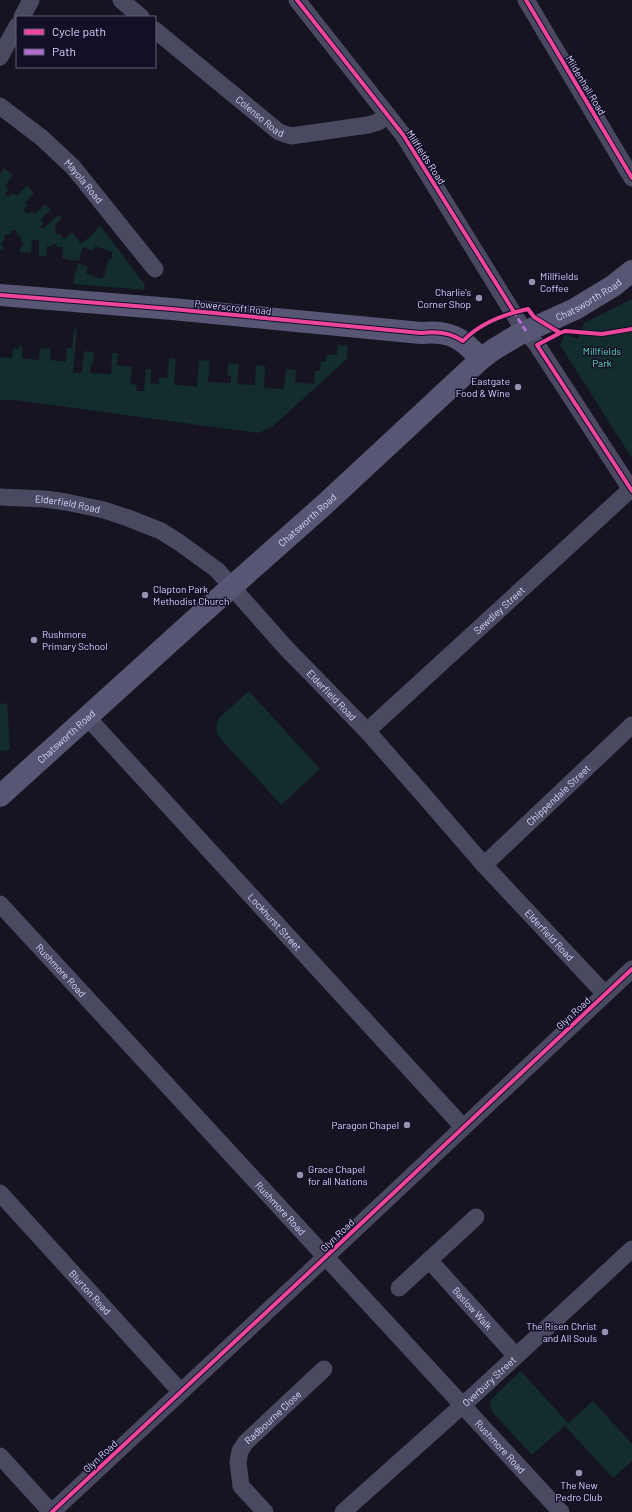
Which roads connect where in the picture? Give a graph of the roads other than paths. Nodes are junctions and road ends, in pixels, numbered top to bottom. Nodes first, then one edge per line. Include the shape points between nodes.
1 (31, 0) edge
2 (122, 0) edge
3 (297, 0) edge
4 (526, 0) edge
5 (23, 16) edge
6 (140, 16) edge
7 (16, 28) edge
8 (156, 31) edge
9 (0, 58) edge
10 (0, 106) edge
11 (388, 115) junction
12 (632, 178) edge
13 (155, 269) dead end
14 (632, 271) edge
15 (0, 295) edge
16 (526, 331) junction
17 (481, 359) junction
18 (632, 490) edge
19 (0, 497) edge
20 (231, 587) junction
21 (87, 717) junction
22 (632, 726) edge
23 (366, 731) junction
24 (0, 796) edge
25 (484, 865) junction
26 (0, 904) edge
27 (630, 974) edge
28 (605, 994) junction
29 (464, 1127) junction
30 (0, 1193) edge
31 (476, 1217) dead end
32 (632, 1248) edge
33 (326, 1257) junction
34 (429, 1260) junction
35 (399, 1288) dead end
36 (516, 1356) junction
37 (324, 1370) dead end
38 (180, 1391) junction
39 (463, 1405) junction
40 (0, 1456) edge
41 (51, 1512) edge
42 (265, 1512) edge
43 (343, 1512) edge
44 (561, 1512) edge

1 - 5 street
2 - 6 street
3 - 11 street, Millfields Road
4 - 12 street, Mildenhall Road
7 - 9 street
8 - 11 street, Colenso Road via 279,132 290,136 368,125
10 - 13 street, Mayola Road via 42,138 73,167
11 - 16 street, Millfields Road via 404,136
14 - 16 street, Chatsworth Road via 575,309
15 - 17 street, Powerscroft Road via 421,333 443,332 460,339
16 - 17 street, Chatsworth Road
16 - 18 street, Millfields Road
17 - 20 street, Chatsworth Road via 325,504
18 - 23 street, Sewdley Street
19 - 20 street, Elderfield Road via 66,502 128,518 180,543 217,570
20 - 21 street, Chatsworth Road
20 - 23 street, Elderfield Road
21 - 24 street, Chatsworth Road
21 - 29 street, Lockhurst Street
22 - 25 street, Chippendale Street
23 - 25 street, Elderfield Road
25 - 28 street, Elderfield Road
26 - 33 street, Rushmore Road
27 - 28 street, Glyn Road
28 - 29 street, Glyn Road
29 - 33 street, Glyn Road
30 - 38 street, Blurton Road
31 - 34 street
32 - 36 street, Overbury Street
33 - 38 street, Glyn Road
33 - 39 street, Rushmore Road
34 - 35 street
34 - 36 street, Baslow Walk
36 - 39 street, Overbury Street
37 - 42 street, Radbourne Close via 246,1442 240,1451 238,1462 241,1486
38 - 41 street, Glyn Road
39 - 43 street, Overbury Street
39 - 44 street, Rushmore Road
40 - 41 street

